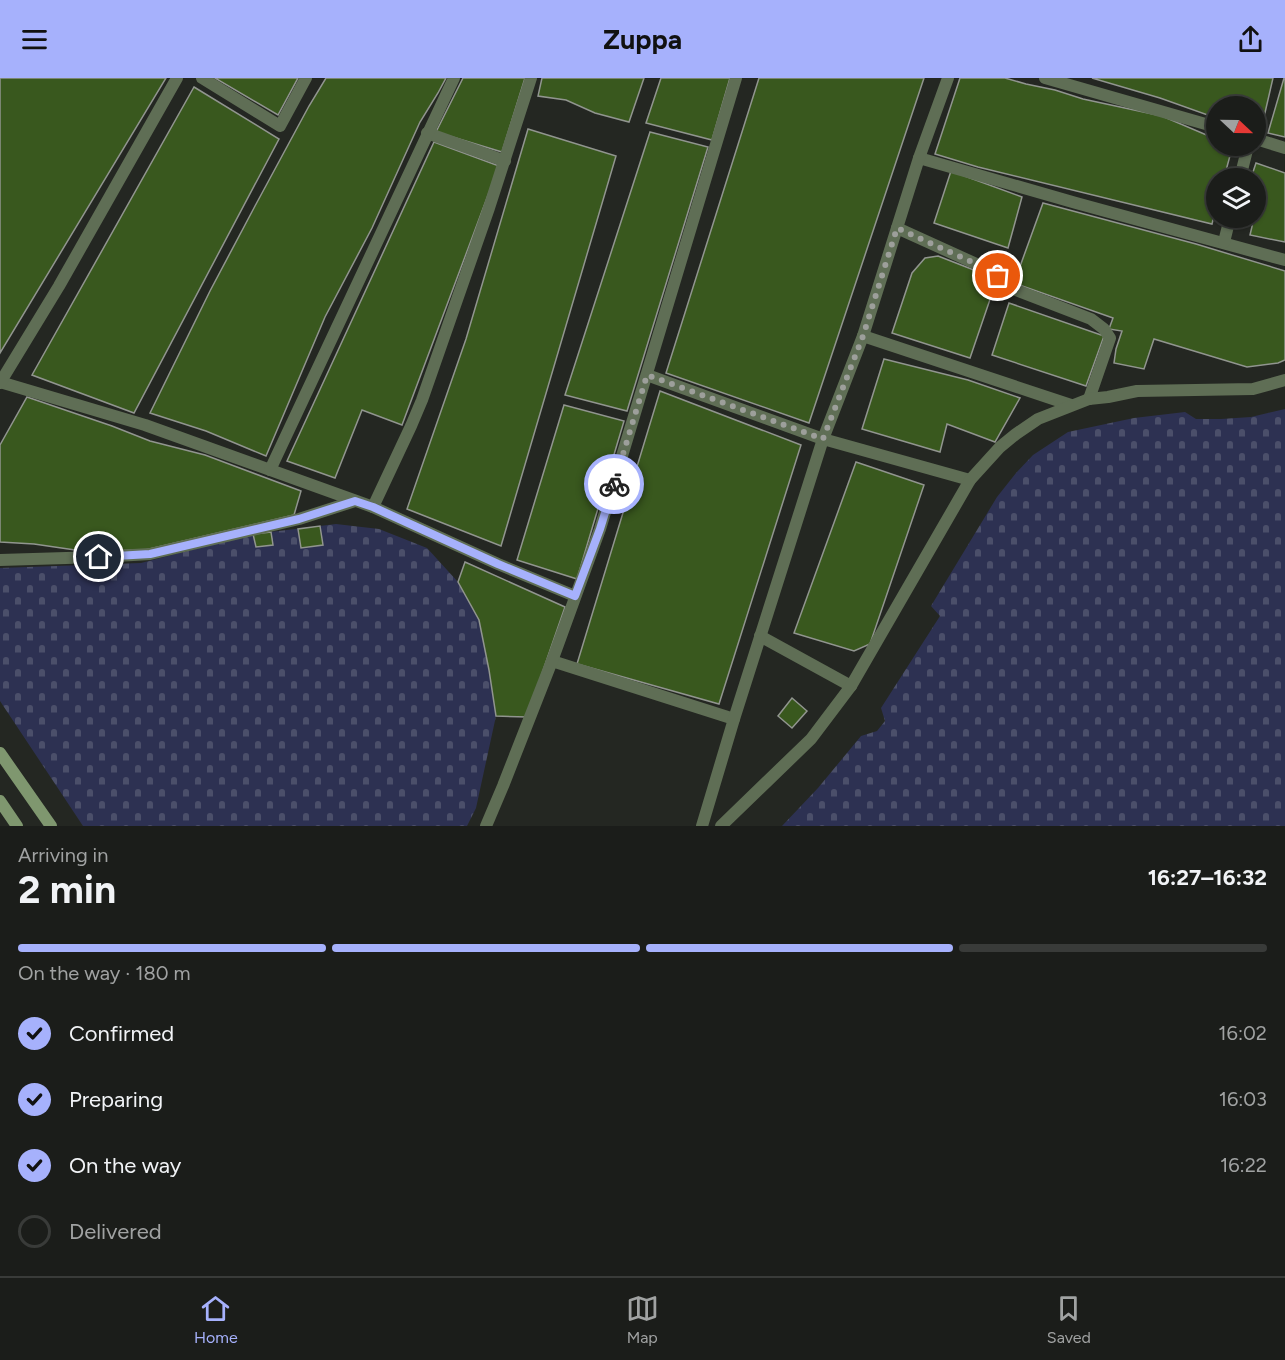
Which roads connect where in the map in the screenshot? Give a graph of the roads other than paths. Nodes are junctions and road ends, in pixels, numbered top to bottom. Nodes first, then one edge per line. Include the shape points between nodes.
1 (177, 78) edge
2 (202, 78) edge
3 (306, 78) edge
4 (454, 78) edge
5 (531, 78) edge
6 (736, 78) edge
7 (948, 78) edge
8 (1045, 78) edge
9 (1206, 124) edge
10 (427, 133) junction
11 (1266, 142) edge
12 (1285, 148) edge
13 (919, 158) junction
14 (505, 161) junction
15 (897, 228) junction
16 (1228, 228) edge
17 (1224, 242) junction
18 (1285, 260) edge
19 (863, 336) junction
20 (647, 375) junction
21 (1285, 380) edge
22 (0, 382) edge
23 (1089, 399) junction
24 (1071, 405) junction
25 (823, 439) junction
26 (270, 470) junction
27 (970, 480) junction
28 (355, 501) junction
29 (373, 507) junction
30 (0, 560) edge
31 (575, 596) junction
32 (760, 636) junction
33 (552, 661) junction
34 (851, 686) junction
35 (734, 718) junction
36 (0, 753) edge
37 (0, 801) edge
38 (17, 826) edge
39 (51, 826) edge
40 (486, 826) edge
41 (702, 826) edge
42 (721, 826) edge

1 - 22 street
2 - 3 street via 280,126
4 - 10 street
5 - 14 street
6 - 20 street
7 - 13 street
8 - 9 street
10 - 14 street
10 - 26 street
11 - 12 street
13 - 15 street
13 - 17 street
14 - 29 street via 422,400
15 - 19 street
15 - 23 street via 994,272 1003,285 1099,325 1110,338
16 - 17 street
17 - 18 street
19 - 24 street
19 - 25 street
20 - 25 street
20 - 31 street via 600,529
21 - 23 street via 1253,389 1137,391
22 - 26 street via 145,425
23 - 24 street
24 - 27 street via 1038,419 1016,434
25 - 27 street
25 - 32 street
26 - 28 street
27 - 34 street
28 - 29 street
28 - 30 street via 299,519 150,554
29 - 31 street
31 - 33 street
32 - 34 street
32 - 35 street
33 - 35 street
33 - 40 street
34 - 42 street via 811,739
35 - 41 street
36 - 39 main road
37 - 38 main road

